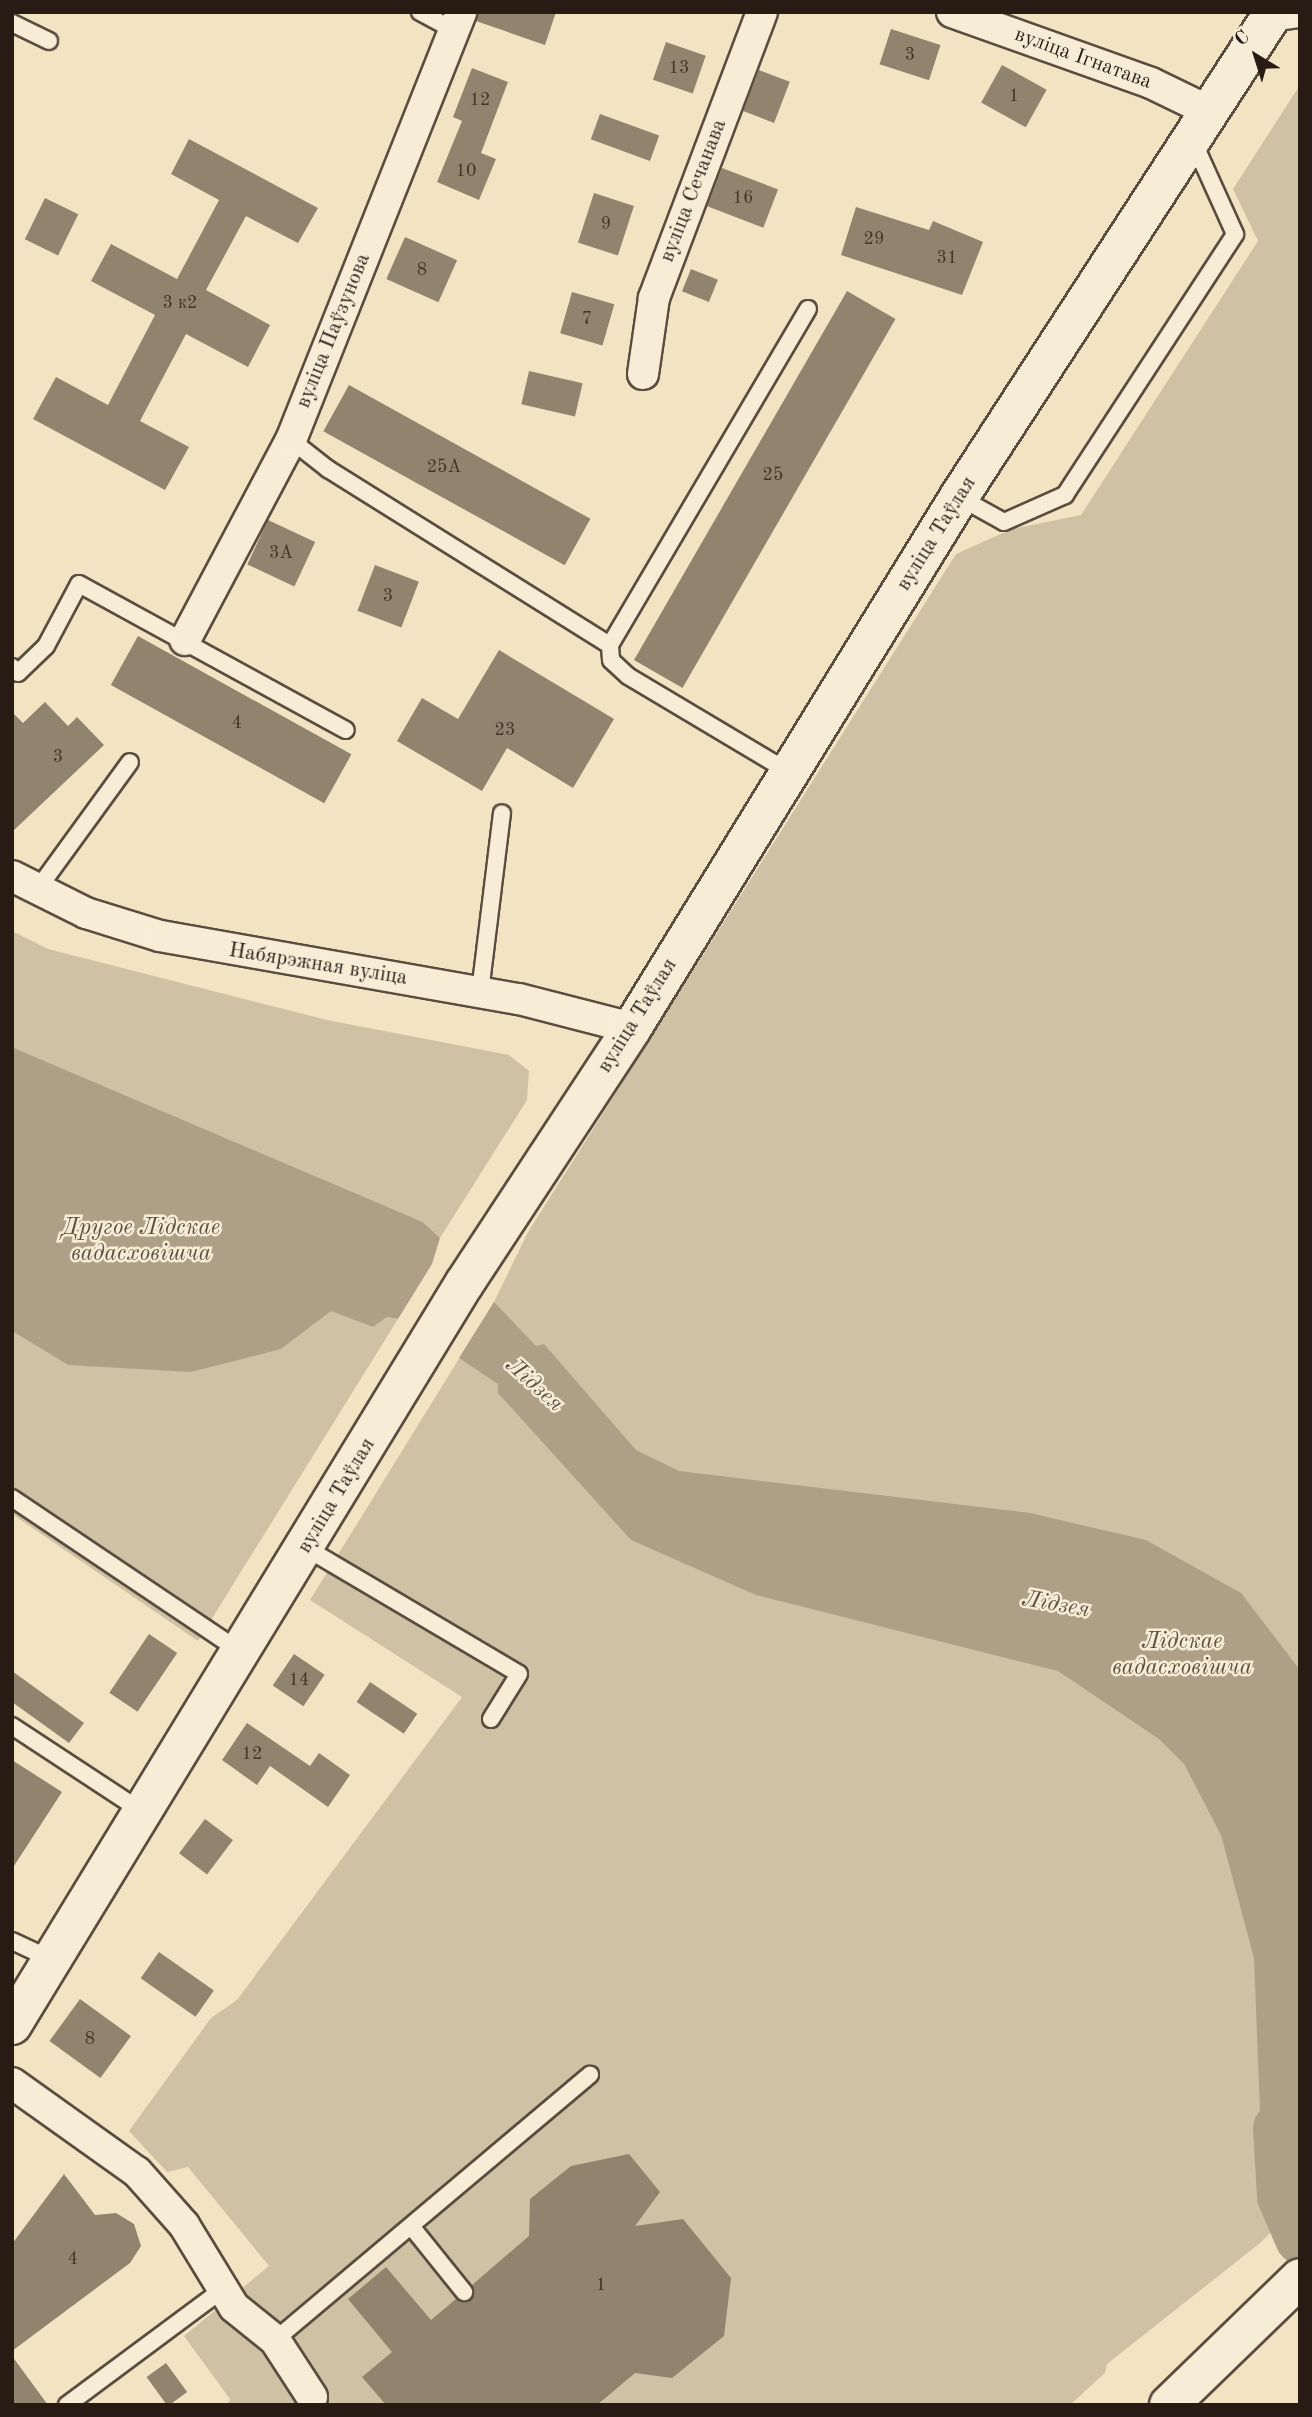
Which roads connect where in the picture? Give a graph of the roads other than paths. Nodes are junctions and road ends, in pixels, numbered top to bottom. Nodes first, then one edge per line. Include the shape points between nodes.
1 (420, 12) edge
2 (762, 12) edge
3 (952, 12) edge
4 (1280, 18) edge
5 (457, 21) edge
6 (12, 23) edge
7 (49, 41) dead end
8 (1202, 127) junction
9 (808, 309) dead end
10 (643, 374) dead end
11 (291, 440) junction
12 (959, 497) junction
13 (185, 640) junction
14 (610, 645) junction
15 (12, 667) edge
16 (346, 730) dead end
17 (130, 762) dead end
18 (789, 772) junction
19 (502, 813) dead end
20 (25, 883) edge
21 (480, 992) junction
22 (632, 1028) junction
23 (12, 1498) edge
24 (306, 1548) junction
25 (242, 1652) junction
26 (491, 1719) dead end
27 (12, 1726) edge
28 (143, 1812) junction
29 (12, 1941) edge
30 (53, 1960) junction
31 (12, 2025) edge
32 (590, 2075) dead end
33 (12, 2083) edge
34 (411, 2226) junction
35 (1291, 2287) edge
36 (222, 2290) junction
37 (464, 2292) dead end
38 (275, 2340) junction
39 (312, 2397) dead end
40 (67, 2405) edge
41 (1169, 2405) edge

1 - 5 lane
2 - 10 street, вуліца Сечанава via 654,298
3 - 8 street, вуліца Ігнатава via 1151,83
4 - 8 main road, вуліца Таўлая
5 - 11 street, вуліца Паўзунова
6 - 7 lane
8 - 12 main road, вуліца Таўлая
8 - 12 lane via 1235,234 1065,495 1004,522
9 - 14 lane
11 - 13 street, вуліца Паўзунова
11 - 14 lane via 328,469
12 - 18 main road, вуліца Таўлая
13 - 15 lane via 79,584 46,646 18,673
13 - 16 lane
14 - 18 lane via 611,660 628,676
17 - 20 lane
18 - 22 main road, вуліца Таўлая
19 - 21 lane
20 - 21 street, Набярэжная вуліца via 86,913 160,936
21 - 22 street, Набярэжная вуліца
22 - 24 main road, вуліца Таўлая via 464,1284
23 - 25 lane
24 - 25 main road, вуліца Таўлая
24 - 26 lane via 519,1674
25 - 28 main road, вуліца Таўлая
27 - 28 lane
28 - 30 main road, вуліца Таўлая
29 - 30 lane
30 - 31 main road, вуліца Таўлая
32 - 34 lane
33 - 36 street via 137,2172 184,2225
34 - 37 lane
34 - 38 lane
35 - 41 main road
36 - 38 street
36 - 40 lane
38 - 39 street

